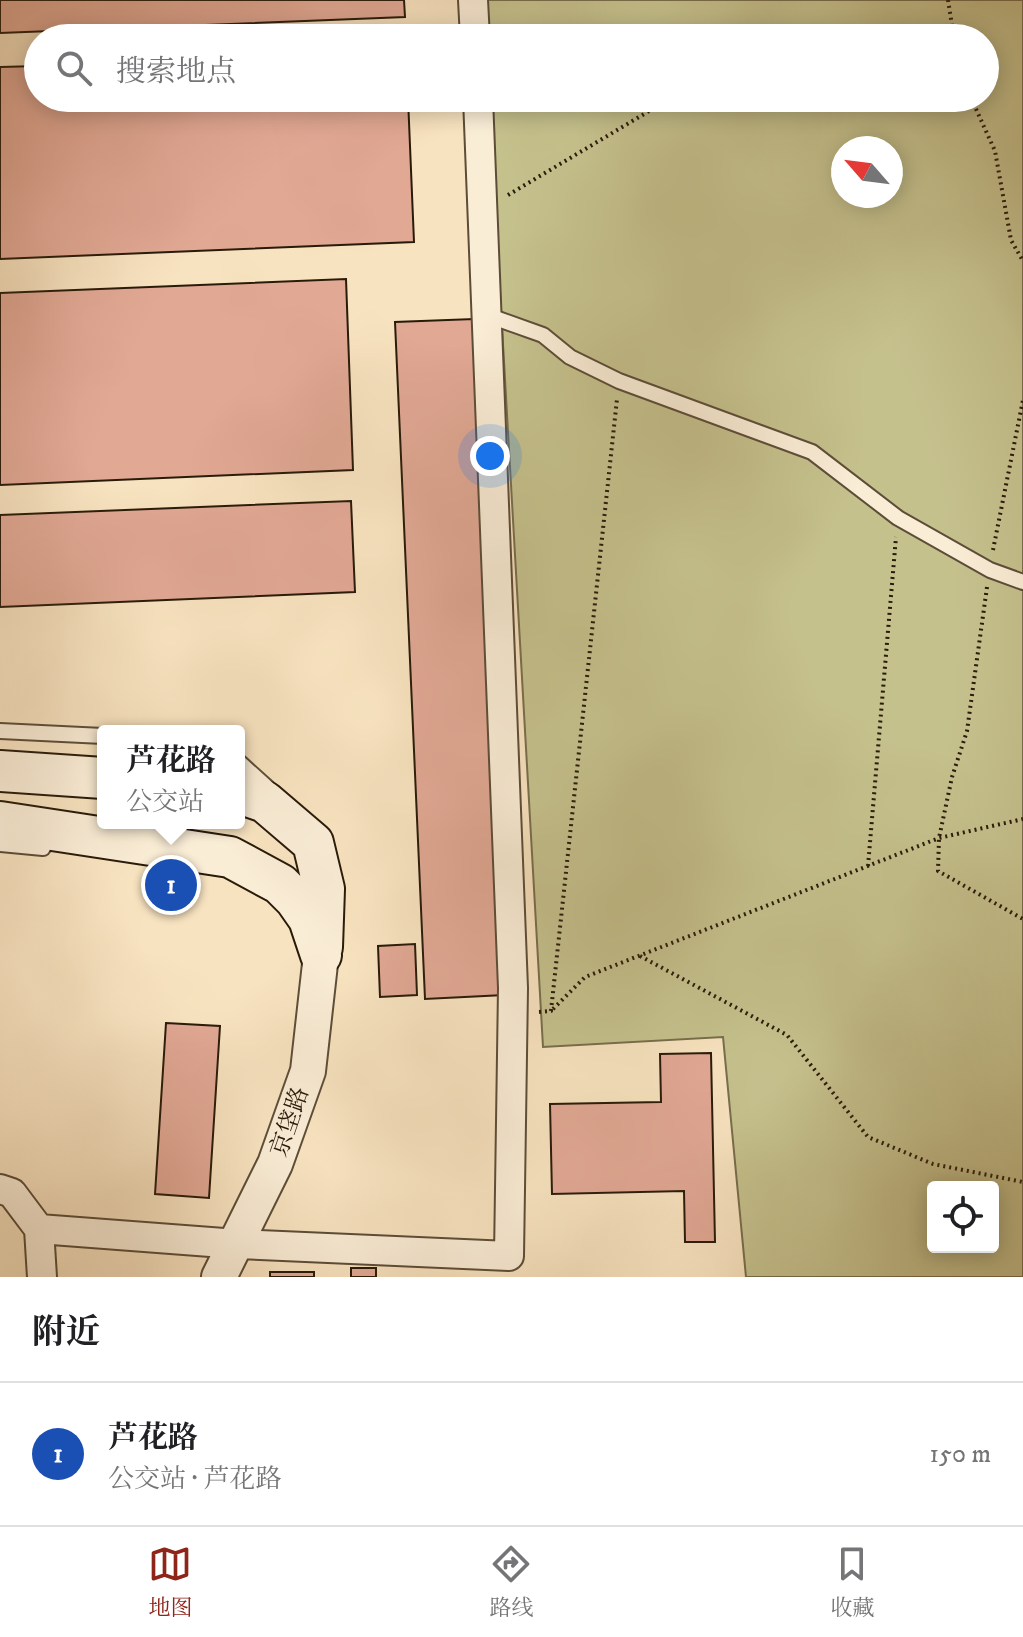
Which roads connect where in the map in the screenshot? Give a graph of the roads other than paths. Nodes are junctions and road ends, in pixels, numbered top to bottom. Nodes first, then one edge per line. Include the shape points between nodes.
1 (473, 0) edge
2 (474, 24) edge
3 (478, 112) edge
4 (487, 315) junction
5 (1023, 582) edge
6 (0, 731) edge
7 (97, 736) edge
8 (245, 766) edge
9 (1, 770) edge
10 (97, 778) edge
11 (245, 795) edge
12 (0, 822) edge
13 (313, 843) junction
14 (0, 844) edge
15 (62, 849) dead end
16 (94, 852) dead end
17 (230, 857) junction
18 (321, 955) junction
19 (0, 1189) edge
20 (39, 1229) junction
21 (237, 1244) junction
22 (42, 1277) edge
23 (219, 1277) edge

1 - 2 street
3 - 4 street
4 - 5 lane via 543,335 570,357 619,381 812,452 898,518 990,570
4 - 21 street via 513,1016 509,1256
6 - 7 lane
8 - 13 lane
9 - 10 main road
11 - 13 main road via 265,802
12 - 17 main road
13 - 18 main road via 324,889
14 - 15 lane
16 - 17 lane
17 - 18 main road via 280,884 295,899 309,919
18 - 21 street, 京垡路 via 308,1071 275,1164
19 - 20 street via 12,1193
20 - 21 street
20 - 22 street
21 - 23 street, 京垡路

